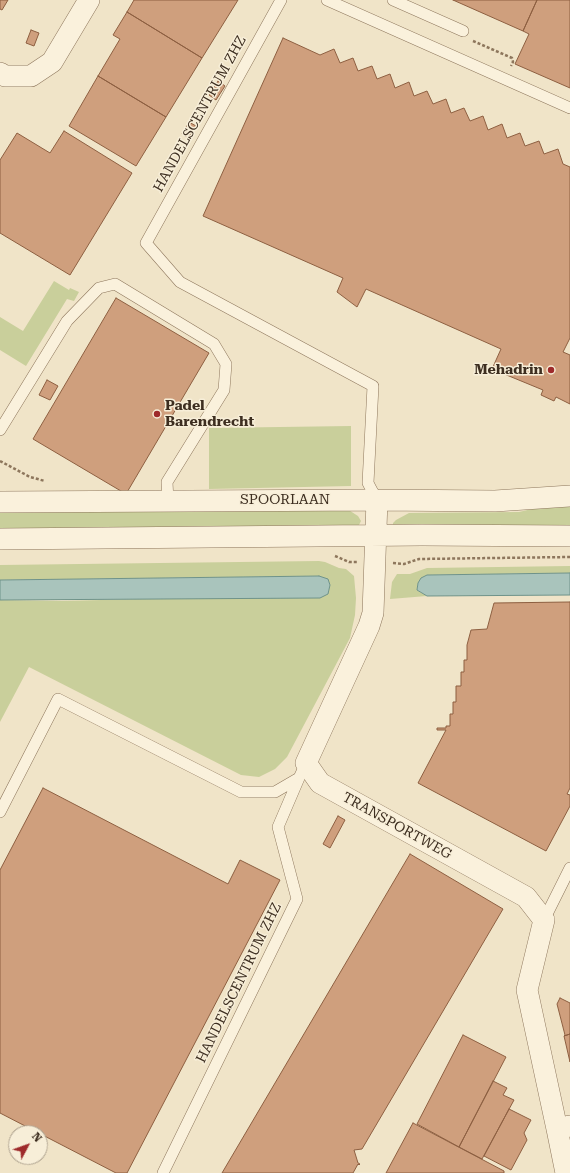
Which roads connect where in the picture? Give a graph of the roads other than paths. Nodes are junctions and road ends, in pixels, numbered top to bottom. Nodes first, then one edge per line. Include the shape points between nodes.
1 (89, 0) edge
2 (281, 0) edge
3 (327, 0) edge
4 (393, 0) edge
5 (463, 31) road end
6 (2, 78) edge
7 (570, 108) edge
8 (0, 430) edge
9 (570, 496) edge
10 (377, 500) junction
11 (168, 501) junction
12 (0, 502) edge
13 (376, 536) junction
14 (570, 536) edge
15 (0, 539) edge
16 (302, 770) junction
17 (0, 812) edge
18 (570, 868) edge
19 (544, 920) junction
20 (563, 1127) edge
21 (163, 1173) edge
22 (566, 1173) edge

1 - 6 street via 52,62 31,76
2 - 10 lane, HANDELSCENTRUM ZHZ via 146,243 180,282 372,386 368,483
3 - 7 lane
4 - 5 lane
8 - 11 lane via 67,321 99,288 115,284 214,344 226,364 224,390 168,482
9 - 10 street, SPOORLAAN via 495,501
10 - 11 street, SPOORLAAN
10 - 13 street
11 - 12 street, SPOORLAAN
13 - 14 street
13 - 15 street
13 - 16 street via 373,613 370,626
16 - 17 lane via 275,792 241,792 58,699
16 - 19 street, TRANSPORTWEG via 320,783 526,897
16 - 21 lane, HANDELSCENTRUM ZHZ via 278,827 297,899
18 - 19 lane
19 - 20 street via 527,990
20 - 22 street

